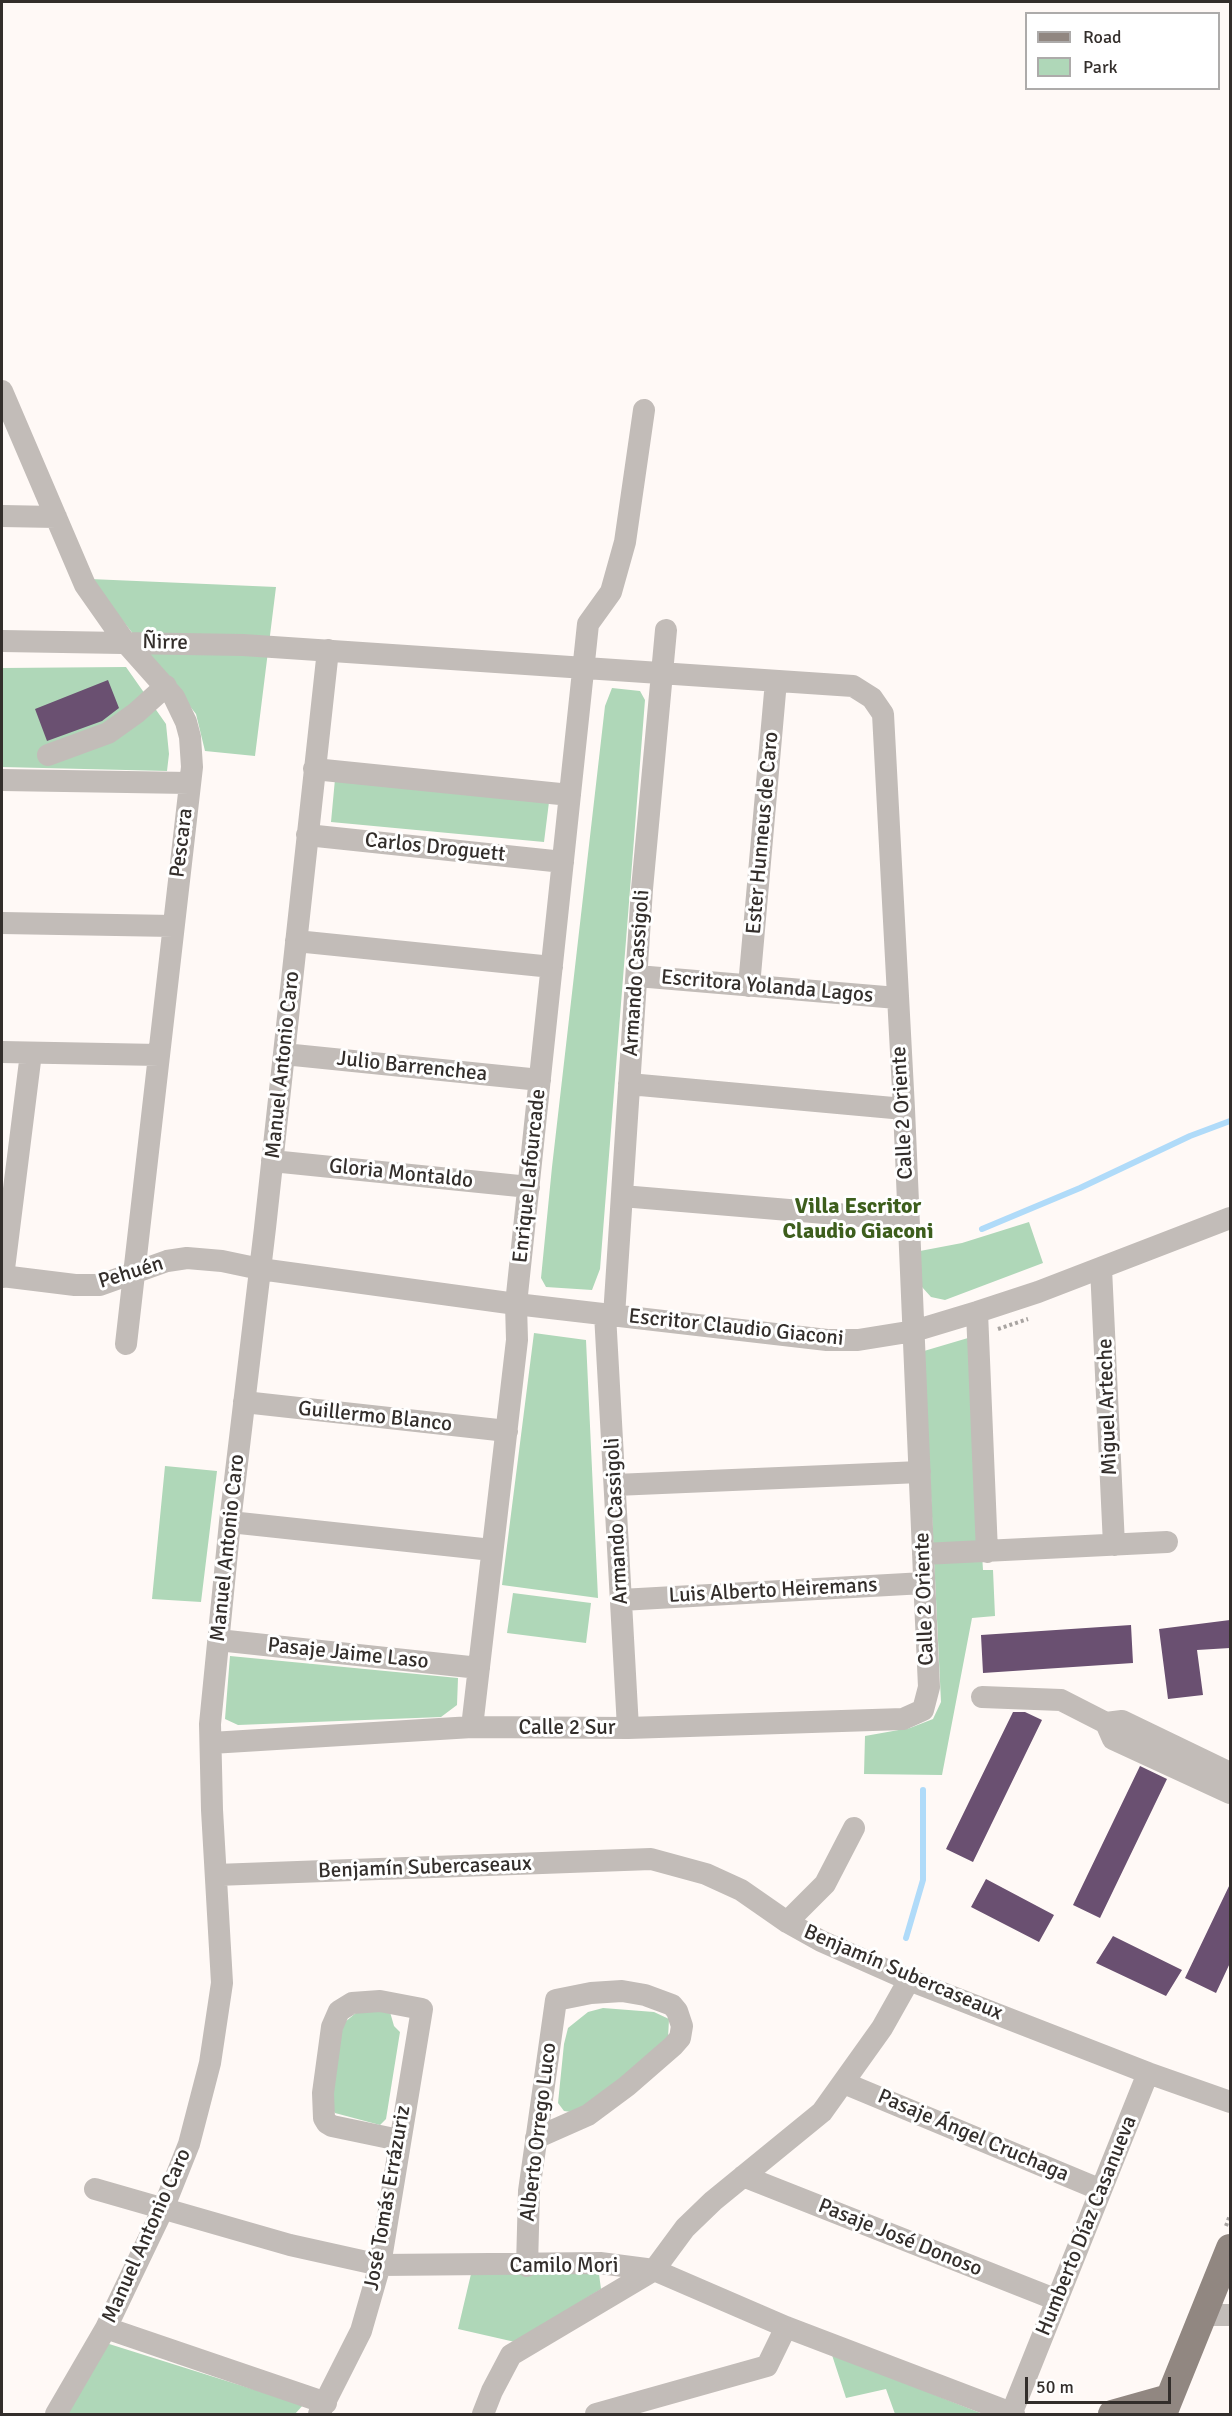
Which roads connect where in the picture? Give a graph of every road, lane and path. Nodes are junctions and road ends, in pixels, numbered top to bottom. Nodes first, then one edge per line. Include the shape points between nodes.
1 (3, 398) edge
2 (644, 410) dead end
3 (2, 516) edge
4 (56, 517) junction
5 (666, 630) dead end
6 (2, 641) edge
7 (125, 642) junction
8 (328, 650) junction
9 (584, 668) junction
10 (663, 674) junction
11 (776, 681) junction
12 (166, 686) junction
13 (872, 698) joint
14 (48, 755) dead end
15 (314, 769) junction
16 (2, 780) edge
17 (189, 783) junction
18 (570, 795) junction
19 (307, 835) junction
20 (563, 862) junction
21 (2, 923) edge
22 (173, 926) junction
23 (296, 941) junction
24 (552, 967) junction
25 (637, 976) junction
26 (748, 986) junction
27 (897, 998) junction
28 (2, 1053) edge
29 (31, 1053) junction
30 (159, 1054) junction
31 (284, 1054) junction
32 (540, 1080) junction
33 (629, 1084) junction
34 (904, 1109) junction
35 (272, 1161) junction
36 (529, 1187) junction
37 (622, 1196) junction
38 (1230, 1218) edge
39 (908, 1220) junction
40 (1101, 1268) junction
41 (260, 1269) junction
42 (136, 1272) junction
43 (2, 1276) edge
44 (516, 1304) junction
45 (977, 1312) junction
46 (610, 1315) junction
47 (914, 1331) junction
48 (126, 1344) dead end
49 (244, 1402) junction
50 (507, 1431) junction
51 (920, 1472) junction
52 (615, 1485) junction
53 (230, 1522) junction
54 (1167, 1542) dead end
55 (1114, 1545) junction
56 (492, 1550) junction
57 (987, 1552) junction
58 (923, 1554) junction
59 (924, 1582) junction
60 (621, 1600) junction
61 (218, 1640) junction
62 (478, 1668) junction
63 (982, 1697) dead end
64 (923, 1710) joint
65 (472, 1727) junction
66 (628, 1728) junction
67 (211, 1743) junction
68 (1227, 1781) edge
69 (854, 1828) dead end
70 (216, 1875) junction
71 (787, 1922) junction
72 (909, 1980) junction
73 (1148, 2073) junction
74 (844, 2083) junction
75 (1230, 2102) edge
76 (537, 2138) junction
77 (399, 2140) junction
78 (743, 2176) junction
79 (95, 2190) dead end
80 (1101, 2190) junction
81 (163, 2209) junction
82 (1230, 2248) edge
83 (380, 2265) junction
84 (527, 2266) junction
85 (654, 2270) junction
86 (1057, 2301) junction
87 (1217, 2315) edge
88 (786, 2327) junction
89 (106, 2328) junction
90 (1166, 2406) edge
91 (322, 2409) edge
92 (1013, 2414) edge
93 (56, 2415) edge
94 (483, 2415) edge
95 (596, 2415) edge
96 (1112, 2415) edge

1 - 4 street, Pescara
2 - 9 street, Enrique Lafourcade via 625,542 611,592 588,624
3 - 4 street
4 - 7 street, Pescara via 85,585
5 - 10 street, Armando Cassigoli
6 - 7 street, Ñirre
7 - 8 street, Ñirre
7 - 12 street, Pescara
8 - 9 street, Ñirre
8 - 15 street, Manuel Antonio Caro
9 - 10 street, Ñirre
9 - 18 street, Enrique Lafourcade
10 - 11 street, Ñirre
10 - 25 street, Armando Cassigoli
11 - 13 street, Ñirre via 853,686
11 - 26 street, Ester Hunneus de Caro
12 - 14 street via 108,733
12 - 17 street, Pescara via 181,709 190,737
13 - 27 street, Calle 2 Oriente via 883,714
15 - 18 street
15 - 19 street, Manuel Antonio Caro
16 - 17 street
17 - 22 street, Pescara
18 - 20 street, Enrique Lafourcade
19 - 20 street, Carlos Droguett
19 - 23 street, Manuel Antonio Caro
20 - 24 street, Enrique Lafourcade
21 - 22 street
22 - 30 street, Pescara
23 - 24 street
23 - 31 street, Manuel Antonio Caro
24 - 32 street, Enrique Lafourcade
25 - 26 street, Escritora Yolanda Lagos
25 - 33 street, Armando Cassigoli
26 - 27 street, Escritora Yolanda Lagos
27 - 34 street, Calle 2 Oriente
28 - 29 street
29 - 30 street
29 - 43 street
30 - 42 street, Pescara
31 - 32 street, Julio Barrenchea
31 - 35 street, Manuel Antonio Caro
32 - 36 street, Enrique Lafourcade
33 - 34 street
33 - 37 street, Armando Cassigoli
34 - 39 street, Calle 2 Oriente
35 - 36 street, Gloria Montaldo
35 - 41 street, Manuel Antonio Caro
36 - 44 street, Enrique Lafourcade
37 - 39 street
37 - 46 street, Armando Cassigoli
38 - 40 street, Escritor Claudio Giaconi
39 - 47 street, Calle 2 Oriente
40 - 45 street, Escritor Claudio Giaconi
40 - 55 street, Miguel Arteche
41 - 42 street, Pehuén via 187,1258
41 - 44 street, Escritor Claudio Giaconi
41 - 49 street, Manuel Antonio Caro
42 - 43 street, Pehuén via 88,1286
42 - 48 street, Pescara
44 - 46 street, Escritor Claudio Giaconi
44 - 50 street, Enrique Lafourcade via 518,1340
45 - 47 street, Escritor Claudio Giaconi
45 - 57 street
46 - 47 street, Escritor Claudio Giaconi via 827,1340 858,1340
46 - 52 street, Armando Cassigoli
47 - 51 street, Calle 2 Oriente
49 - 50 street, Guillermo Blanco
49 - 53 street, Manuel Antonio Caro
50 - 56 street, Enrique Lafourcade
51 - 52 street
51 - 58 street, Calle 2 Oriente
52 - 60 street, Armando Cassigoli
53 - 56 street
53 - 61 street, Manuel Antonio Caro
54 - 55 street
55 - 57 street
56 - 62 street, Enrique Lafourcade
57 - 58 street
58 - 59 street, Calle 2 Oriente
59 - 60 street, Luis Alberto Heiremans
59 - 64 street, Calle 2 Oriente via 929,1687
60 - 66 street, Armando Cassigoli
61 - 62 street, Pasaje Jaime Laso
61 - 67 street, Manuel Antonio Caro
62 - 65 street, Enrique Lafourcade
63 - 68 street via 1061,1700 1106,1723 1113,1739
64 - 66 street, Calle 2 Sur via 903,1719
65 - 66 street, Calle 2 Sur
65 - 67 street, Calle 2 Sur
67 - 70 street, Manuel Antonio Caro
69 - 71 street via 825,1884
70 - 71 street, Benjamín Subercaseaux via 651,1859 706,1874 741,1890
70 - 81 street, Manuel Antonio Caro via 222,1983 210,2063 189,2144
71 - 72 street, Benjamín Subercaseaux
72 - 73 street, Benjamín Subercaseaux
72 - 74 street
73 - 75 street, Benjamín Subercaseaux
73 - 80 street, Humberto Díaz Casanueva
74 - 78 street via 822,2112
74 - 80 street, Pasaje Ángel Cruchaga
76 - 76 street, Alberto Orrego Luco via 602,2106 673,2046 681,2032 680,2018 672,2005 622,1991 556,2000
76 - 84 street, Alberto Orrego Luco via 529,2191
77 - 77 street, José Tomás Errázuriz via 327,2123 322,2102 332,2027 339,2011 352,2003 380,2001 422,2008
77 - 83 street, José Tomás Errázuriz
78 - 85 street via 685,2228
78 - 86 street, Pasaje José Donoso
79 - 81 street, Camilo Mori
80 - 86 street, Humberto Díaz Casanueva
81 - 83 street, Camilo Mori via 290,2245
81 - 89 street, Manuel Antonio Caro
82 - 87 main road
83 - 84 street, Camilo Mori
83 - 91 street, José Tomás Errázuriz via 361,2331
84 - 85 street, Camilo Mori via 600,2263
85 - 88 street, Camilo Mori
85 - 94 street via 511,2355
86 - 92 street, Humberto Díaz Casanueva
87 - 90 main road
88 - 92 street, Camilo Mori
88 - 95 street via 767,2366
89 - 91 street
89 - 93 street, Manuel Antonio Caro
90 - 96 main road

